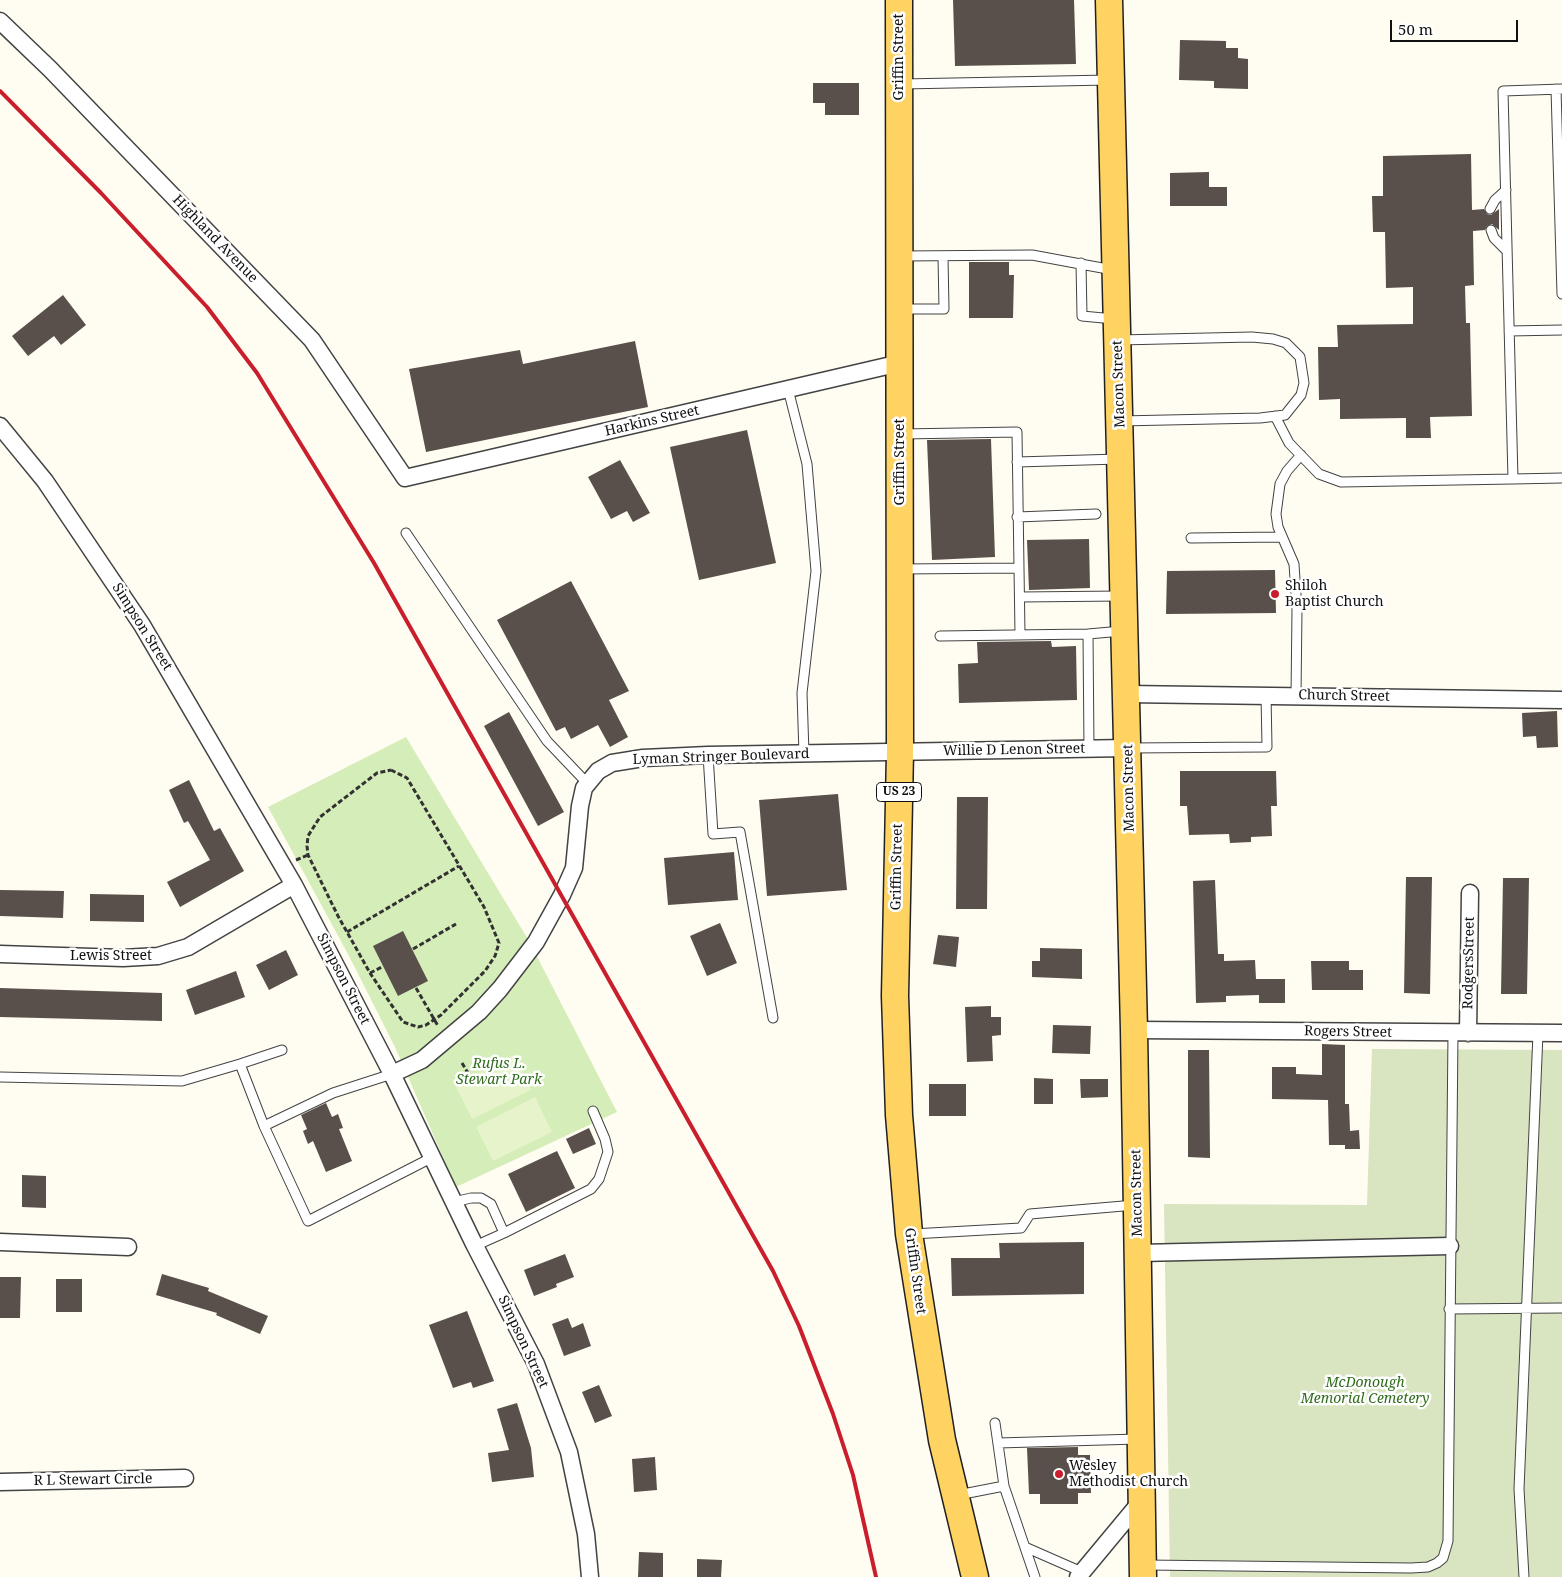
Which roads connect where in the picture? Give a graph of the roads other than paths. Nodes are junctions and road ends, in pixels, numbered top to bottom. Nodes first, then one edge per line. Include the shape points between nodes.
1 (899, 0) edge
2 (1109, 0) edge
3 (0, 21) edge
4 (1110, 80) junction
5 (900, 84) junction
6 (1559, 89) edge
7 (1506, 190) junction
8 (1490, 209) dead end
9 (1491, 230) dead end
10 (1561, 244) edge
11 (1507, 252) junction
12 (900, 256) junction
13 (943, 256) junction
14 (1081, 263) junction
15 (1115, 270) junction
16 (1562, 294) edge
17 (900, 309) junction
18 (1117, 329) junction
19 (1562, 330) edge
20 (1509, 332) junction
21 (900, 363) junction
22 (788, 389) junction
23 (1275, 416) junction
24 (1120, 421) junction
25 (0, 426) edge
26 (900, 434) junction
27 (1301, 455) junction
28 (1121, 459) junction
29 (1017, 462) junction
30 (404, 478) joint
31 (1513, 478) junction
32 (1562, 478) edge
33 (1096, 514) dead end
34 (1017, 517) junction
35 (406, 533) dead end
36 (1282, 537) junction
37 (1191, 538) dead end
38 (1019, 568) junction
39 (900, 569) junction
40 (1124, 596) junction
41 (1020, 597) junction
42 (1125, 630) junction
43 (1020, 634) junction
44 (1088, 634) junction
45 (940, 636) dead end
46 (1126, 694) junction
47 (1266, 695) junction
48 (1296, 696) junction
49 (1562, 700) edge
50 (1128, 748) junction
51 (1089, 749) junction
52 (900, 752) junction
53 (804, 754) junction
54 (708, 755) junction
55 (587, 783) junction
56 (294, 885) junction
57 (1470, 893) dead end
58 (0, 954) edge
59 (773, 1018) dead end
60 (1134, 1030) junction
61 (1461, 1032) junction
62 (1538, 1033) junction
63 (1562, 1033) edge
64 (282, 1050) dead end
65 (240, 1064) junction
66 (392, 1074) junction
67 (0, 1077) edge
68 (593, 1111) dead end
69 (264, 1126) junction
70 (433, 1157) junction
71 (454, 1202) junction
72 (1137, 1205) junction
73 (504, 1233) junction
74 (909, 1234) junction
75 (0, 1242) edge
76 (475, 1246) junction
77 (1450, 1246) junction
78 (128, 1247) dead end
79 (1139, 1253) junction
80 (1562, 1308) edge
81 (1449, 1309) junction
82 (1526, 1309) junction
83 (995, 1423) dead end
84 (1141, 1439) junction
85 (998, 1443) junction
86 (185, 1478) dead end
87 (0, 1482) edge
88 (1004, 1486) junction
89 (955, 1495) junction
90 (1142, 1500) junction
91 (1025, 1547) junction
92 (1143, 1571) edge
93 (1411, 1573) edge
94 (1080, 1575) edge
95 (590, 1577) edge
96 (975, 1577) edge
97 (1035, 1577) edge
98 (1524, 1577) edge

1 - 5 main road, Griffin Street / US 23
2 - 4 main road, Macon Street
3 - 30 street, Highland Avenue via 312,340
4 - 5 lane
4 - 15 main road, Macon Street
5 - 12 main road, Griffin Street / US 23
6 - 7 lane via 1503,91
6 - 10 lane
7 - 8 lane
7 - 11 lane
9 - 11 lane
10 - 16 lane
11 - 20 lane
12 - 13 lane
12 - 17 main road, Griffin Street / US 23
13 - 14 lane via 1032,255
13 - 17 lane via 944,308
14 - 15 lane
14 - 18 lane via 1082,316
15 - 18 main road, Macon Street
17 - 21 main road, Griffin Street / US 23
18 - 23 lane via 1252,337 1286,343 1300,357 1304,383 1293,406 1285,415
18 - 24 main road, Macon Street
19 - 20 lane
20 - 31 lane
21 - 22 street, Harkins Street
21 - 26 main road, Griffin Street / US 23
22 - 30 street, Harkins Street
22 - 53 lane via 807,464 816,571 802,693
23 - 24 lane
23 - 27 lane via 1289,443
24 - 28 main road, Macon Street
25 - 56 street, Simpson Street via 45,481 142,625
26 - 29 lane via 1016,432
26 - 39 main road, Griffin Street / US 23
27 - 31 lane via 1319,474 1341,482
27 - 36 lane via 1280,484 1276,514
28 - 29 lane
28 - 40 main road, Macon Street
29 - 34 lane
31 - 32 lane
33 - 34 lane
34 - 38 lane
35 - 55 lane via 547,741
36 - 37 lane
36 - 48 lane via 1294,564
38 - 39 lane
38 - 41 lane
39 - 52 main road, Griffin Street / US 23
40 - 41 lane
40 - 42 main road, Macon Street
41 - 43 lane
42 - 44 lane
42 - 46 main road, Macon Street
43 - 44 lane
43 - 45 lane
44 - 51 lane
46 - 47 street, Church Street
46 - 50 main road, Macon Street
47 - 48 street, Church Street
47 - 50 lane via 1267,747
48 - 49 street, Church Street
50 - 51 street, Willie D Lenon Street
50 - 60 main road, Macon Street
51 - 52 street, Willie D Lenon Street
52 - 53 street, Lyman Stringer Boulevard
52 - 74 main road, Griffin Street / US 23 via 895,996 899,1115
53 - 54 street, Lyman Stringer Boulevard
54 - 55 street, Lyman Stringer Boulevard via 620,761 598,771
54 - 59 lane via 713,834 740,832
55 - 66 street via 580,806 574,868 536,942 479,1012 422,1060
56 - 58 street, Lewis Street via 188,947 158,956
56 - 66 street, Simpson Street
57 - 61 street, RodgersStreet
60 - 61 street, Rogers Street
60 - 72 main road, Macon Street
61 - 62 street, Rogers Street
61 - 77 lane
62 - 63 street, Rogers Street
62 - 82 lane
64 - 65 lane
65 - 67 lane via 182,1081
65 - 69 lane
66 - 69 lane via 333,1093
66 - 70 street, Simpson Street
68 - 73 lane via 608,1152 599,1179 591,1189
69 - 70 lane via 308,1220
70 - 71 street, Simpson Street
71 - 73 lane via 481,1198 492,1204
71 - 76 street, Simpson Street
72 - 74 lane via 1030,1214 1021,1228
72 - 79 main road, Macon Street
73 - 76 lane
74 - 89 main road, Griffin Street / US 23 via 942,1440
75 - 78 street
76 - 95 street, Simpson Street via 536,1364 569,1452 586,1534
77 - 79 street
77 - 81 lane
79 - 84 main road, Macon Street
80 - 82 lane
81 - 82 lane
81 - 93 lane via 1448,1541 1438,1563
82 - 98 lane via 1519,1489
83 - 85 lane
84 - 85 lane
84 - 90 main road, Macon Street
85 - 88 lane
86 - 87 street, R L Stewart Circle
88 - 89 lane
88 - 91 lane
89 - 96 main road, Griffin Street / US 23
90 - 92 main road, Macon Street
90 - 94 street
91 - 94 lane
91 - 97 lane
92 - 93 lane

